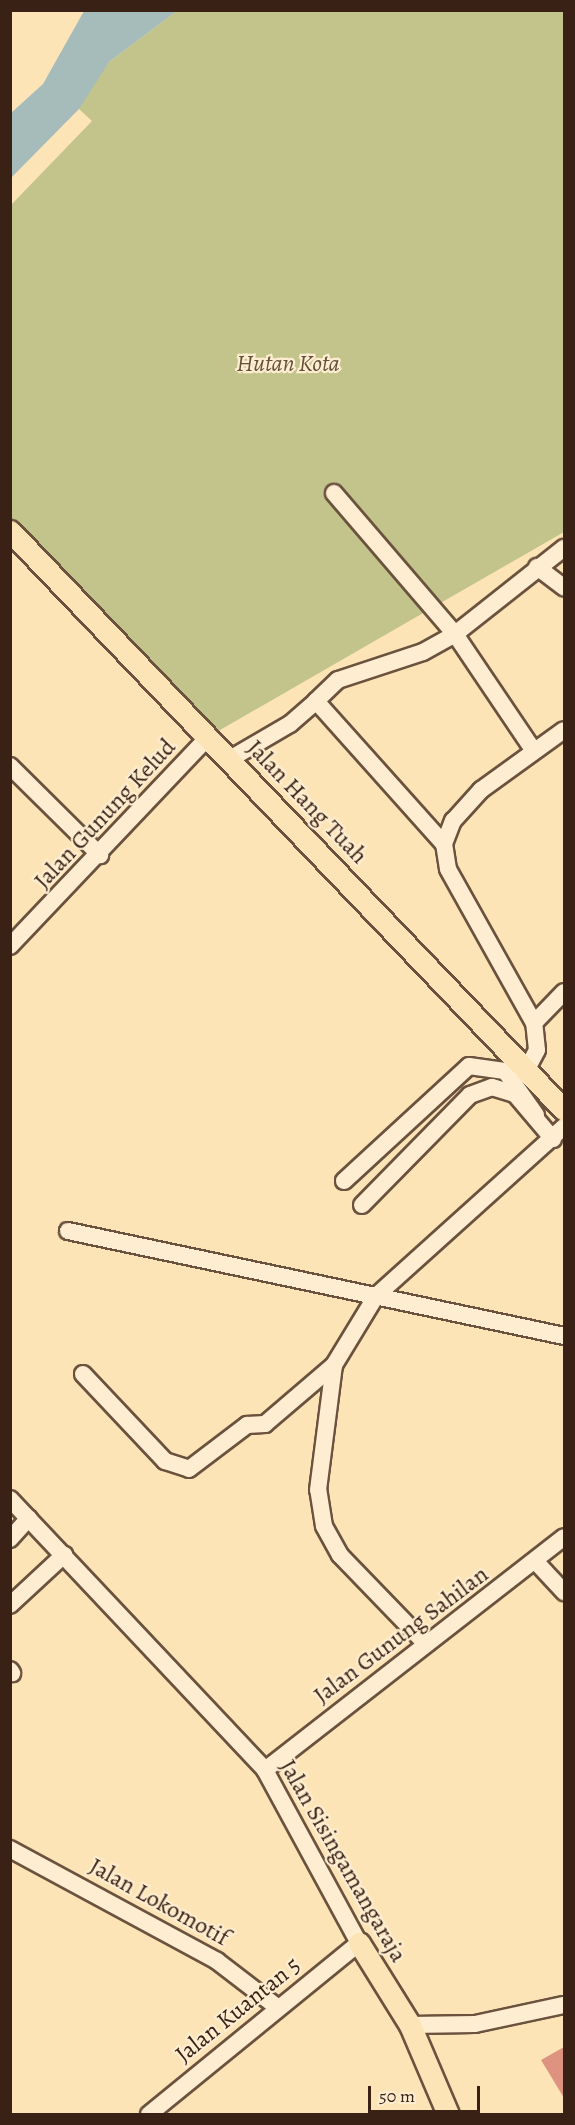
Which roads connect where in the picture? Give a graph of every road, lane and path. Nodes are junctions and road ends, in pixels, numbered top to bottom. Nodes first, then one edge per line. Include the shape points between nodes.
1 (334, 493) dead end
2 (10, 531) edge
3 (564, 548) edge
4 (537, 567) junction
5 (564, 587) edge
6 (455, 634) junction
7 (316, 701) junction
8 (564, 730) edge
9 (208, 737) junction
10 (534, 751) junction
11 (230, 759) junction
12 (10, 766) edge
13 (444, 844) junction
14 (99, 855) junction
15 (10, 946) edge
16 (564, 992) edge
17 (534, 1023) junction
18 (528, 1067) junction
19 (564, 1110) edge
20 (536, 1114) junction
21 (559, 1133) edge
22 (344, 1181) dead end
23 (362, 1205) dead end
24 (68, 1231) dead end
25 (376, 1296) junction
26 (564, 1336) edge
27 (334, 1365) junction
28 (83, 1374) dead end
29 (10, 1498) edge
30 (29, 1518) junction
31 (564, 1537) edge
32 (10, 1539) edge
33 (64, 1555) junction
34 (537, 1563) junction
35 (564, 1592) edge
36 (10, 1605) edge
37 (424, 1642) junction
38 (265, 1770) junction
39 (12, 1851) edge
40 (358, 1943) junction
41 (564, 2005) edge
42 (278, 2007) junction
43 (410, 2025) junction
44 (161, 2111) edge
45 (448, 2115) edge

1 - 6 street
2 - 9 main road, Jalan Hang Tuah
3 - 4 street
4 - 5 street
4 - 6 street
6 - 7 street via 423,652 338,680
6 - 10 street
7 - 11 street via 290,724
7 - 13 street
8 - 10 street
9 - 11 main road, Jalan Hang Tuah
9 - 14 street, Jalan Gunung Kelud
10 - 13 street via 481,789 453,821
11 - 18 main road, Jalan Hang Tuah
12 - 14 street
13 - 17 street via 448,869
14 - 15 street, Jalan Gunung Kelud
16 - 17 street
17 - 18 street via 537,1050
18 - 19 main road, Jalan Hang Tuah
20 - 21 street
20 - 22 street via 505,1071 469,1066
20 - 23 street via 515,1094 492,1088 471,1095
21 - 25 street
24 - 25 street
25 - 26 street
25 - 27 street
27 - 28 street via 265,1424 247,1425 189,1469 165,1461
27 - 37 street via 318,1490 324,1526 340,1555
29 - 30 street, Jalan Sisingamangaraja
30 - 32 street
30 - 33 street, Jalan Sisingamangaraja
31 - 34 street, Jalan Gunung Sahilan
33 - 36 street
33 - 38 street, Jalan Sisingamangaraja
34 - 35 street
34 - 37 street, Jalan Gunung Sahilan
37 - 38 street, Jalan Gunung Sahilan
38 - 40 street, Jalan Sisingamangaraja
39 - 42 street, Jalan Lokomotif via 217,1961
40 - 42 street, Jalan Kuantan 5
40 - 43 main road, Jalan Sisingamangaraja
41 - 43 street via 475,2024
42 - 44 street, Jalan Kuantan 5
43 - 45 main road, Jalan Sisingamangaraja

